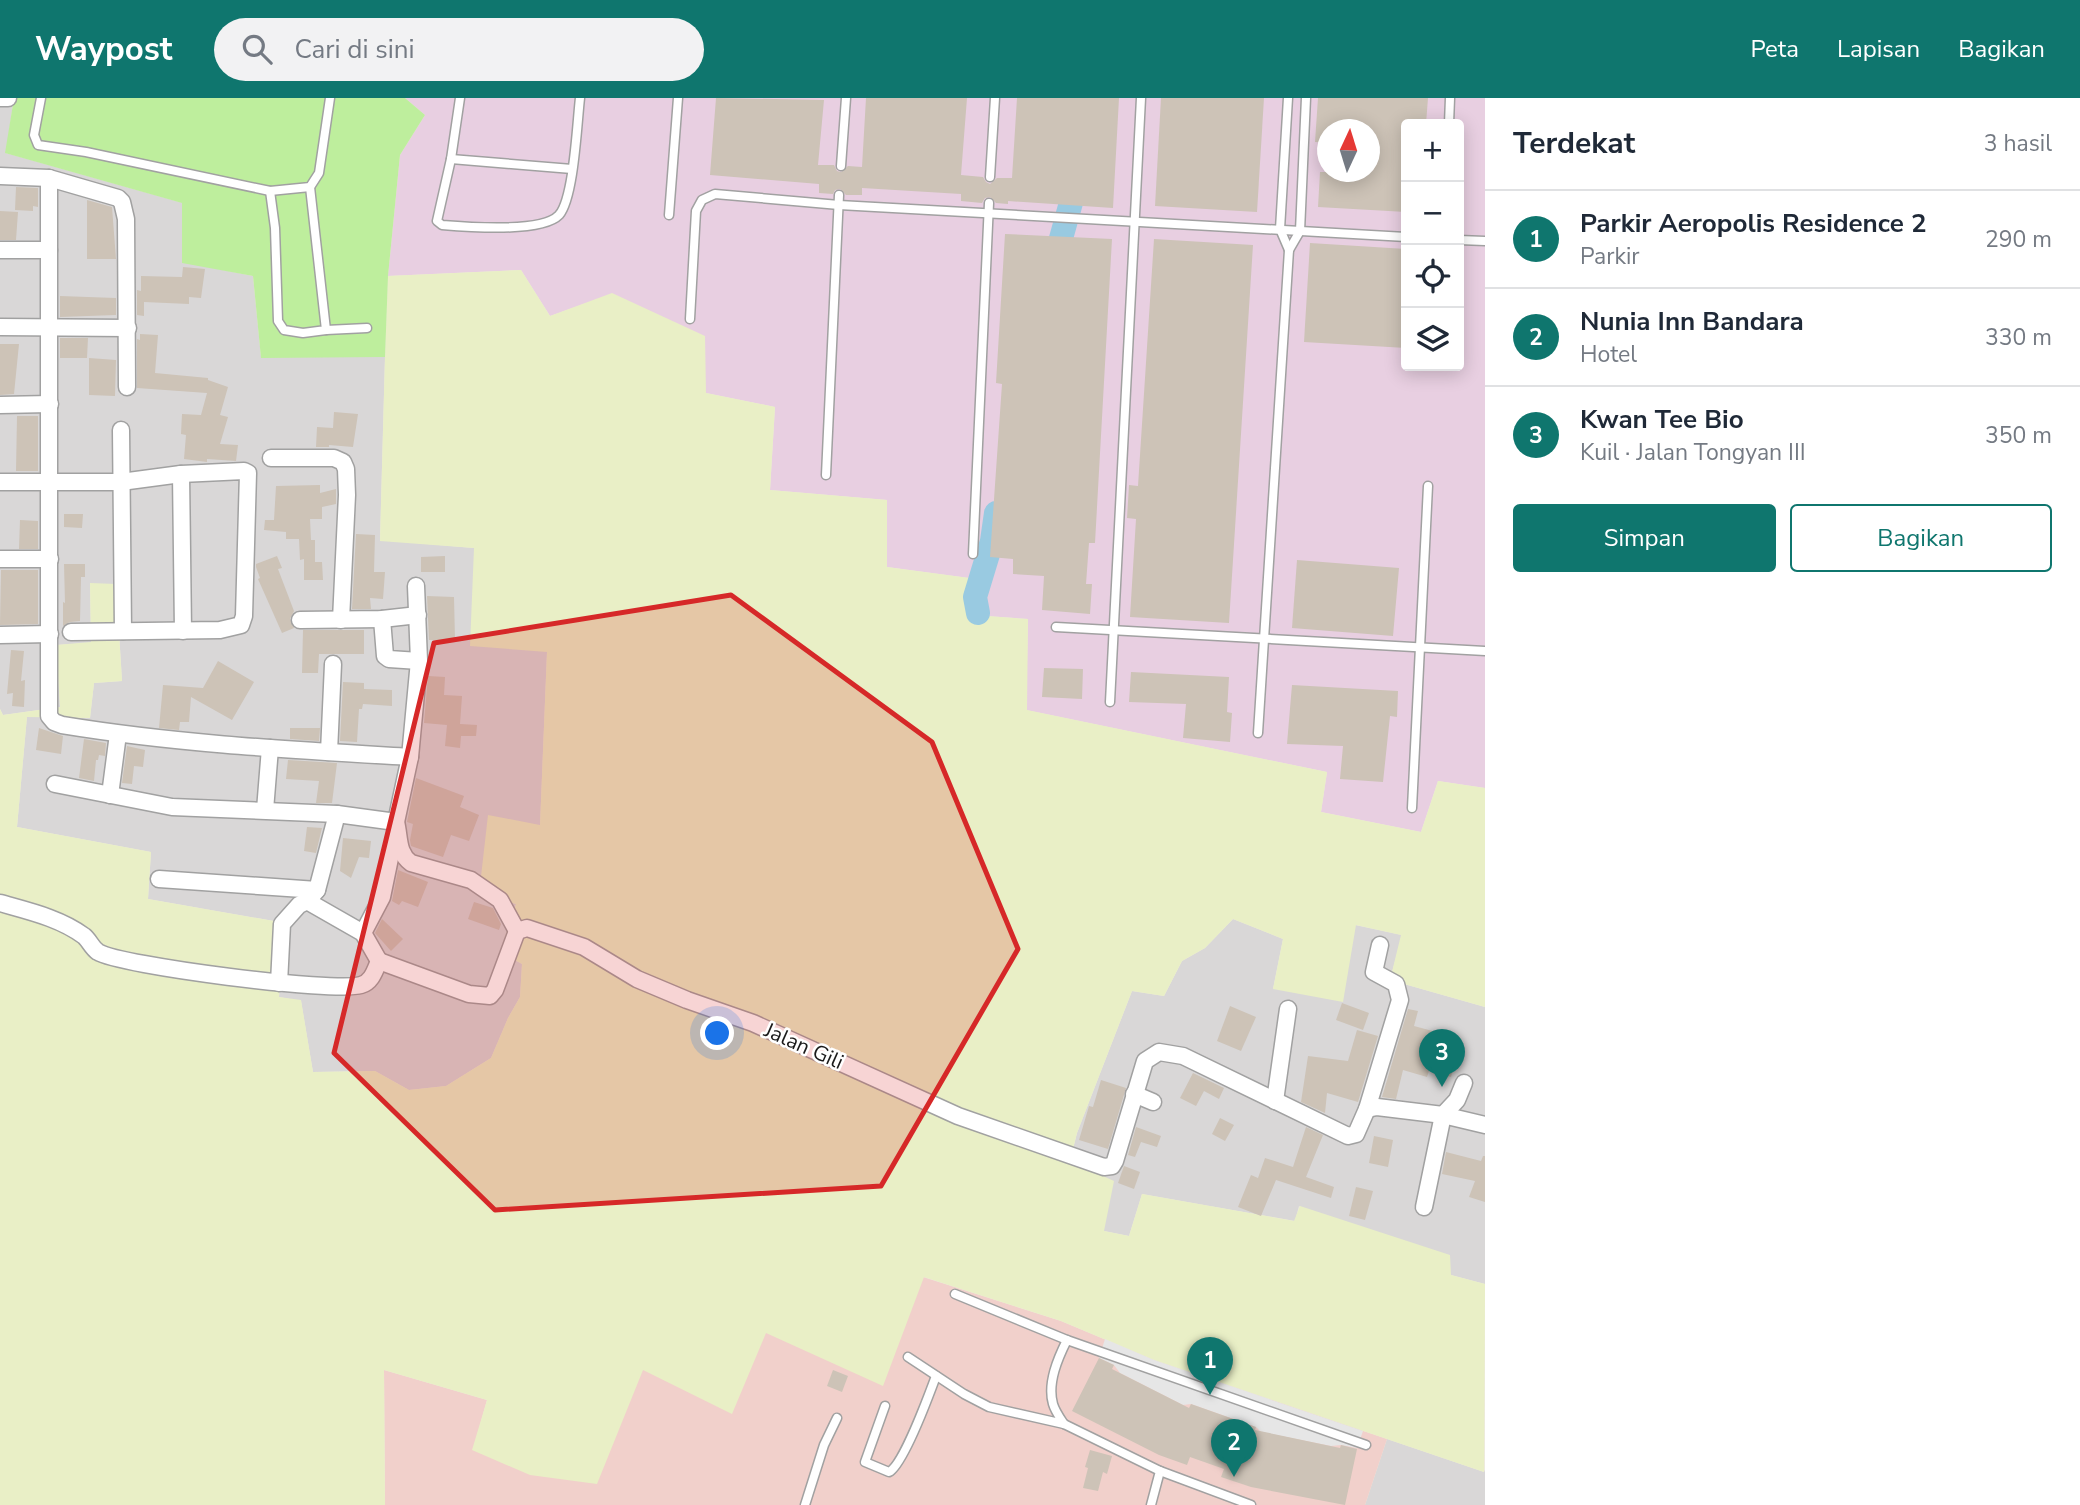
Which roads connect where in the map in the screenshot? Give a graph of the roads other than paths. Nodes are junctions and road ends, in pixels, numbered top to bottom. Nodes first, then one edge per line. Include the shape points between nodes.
1 (0, 98) edge
2 (8, 98) edge
3 (41, 98) edge
4 (330, 98) edge
5 (460, 98) edge
6 (580, 98) edge
7 (678, 98) edge
8 (846, 98) edge
9 (995, 98) edge
10 (1141, 98) edge
11 (1288, 98) edge
12 (1306, 98) edge
13 (1450, 98) edge
14 (1449, 119) edge
15 (451, 159) junction
16 (841, 166) dead end
17 (572, 169) junction
18 (0, 176) edge
19 (990, 177) dead end
20 (49, 178) junction
21 (310, 187) junction
22 (270, 191) junction
23 (839, 195) dead end
24 (989, 203) dead end
25 (839, 205) junction
26 (989, 213) junction
27 (669, 215) dead end
28 (1135, 221) junction
29 (1280, 229) junction
30 (1300, 231) junction
31 (1401, 237) edge
32 (1464, 240) edge
33 (1485, 242) edge
34 (0, 250) edge
35 (49, 250) junction
36 (1289, 250) junction
37 (690, 319) dead end
38 (0, 327) edge
39 (49, 327) junction
40 (128, 328) junction
41 (367, 328) dead end
42 (326, 330) junction
43 (127, 387) dead end
44 (50, 404) junction
45 (0, 405) edge
46 (121, 430) dead end
47 (271, 458) dead end
48 (181, 474) junction
49 (826, 475) dead end
50 (0, 482) edge
51 (50, 482) junction
52 (121, 482) junction
53 (1428, 486) dead end
54 (973, 554) dead end
55 (0, 559) edge
56 (50, 559) junction
57 (416, 586) dead end
58 (418, 615) junction
59 (382, 619) junction
60 (300, 620) dead end
61 (341, 620) junction
62 (1056, 627) dead end
63 (1114, 630) junction
64 (123, 631) junction
65 (183, 631) junction
66 (71, 632) dead end
67 (50, 634) junction
68 (0, 635) edge
69 (1263, 640) junction
70 (1421, 648) junction
71 (1485, 651) edge
72 (419, 661) junction
73 (333, 664) dead end
74 (1110, 702) dead end
75 (1258, 733) dead end
76 (118, 734) junction
77 (270, 748) junction
78 (329, 752) junction
79 (410, 757) junction
80 (55, 785) dead end
81 (110, 795) junction
82 (1412, 808) dead end
83 (265, 810) junction
84 (337, 814) junction
85 (396, 822) junction
86 (159, 880) dead end
87 (312, 895) junction
88 (0, 903) edge
89 (517, 931) junction
90 (363, 933) junction
91 (1380, 945) dead end
92 (379, 961) junction
93 (279, 983) junction
94 (1288, 1009) dead end
95 (1464, 1083) dead end
96 (1134, 1094) junction
97 (1275, 1101) junction
98 (1153, 1102) dead end
99 (1367, 1109) junction
100 (1443, 1115) junction
101 (1485, 1125) edge
102 (1424, 1207) dead end
103 (955, 1294) dead end
104 (1067, 1340) junction
105 (908, 1357) dead end
106 (936, 1377) junction
107 (885, 1406) dead end
108 (837, 1418) dead end
109 (1064, 1424) junction
110 (1366, 1445) dead end
111 (1160, 1471) junction
112 (805, 1505) edge
113 (1151, 1505) edge
114 (1251, 1505) edge

1 - 2 street
3 - 22 lane via 34,135 38,145
4 - 21 lane via 319,173
5 - 15 lane
6 - 17 lane
7 - 27 lane
8 - 16 lane
9 - 19 lane
10 - 28 lane
11 - 29 lane
12 - 30 lane
13 - 14 lane
15 - 17 lane
15 - 17 lane via 437,219 442,225 495,229 546,222 558,216 565,205
18 - 20 street
20 - 35 street
20 - 40 street via 122,202
21 - 22 lane
21 - 42 lane
22 - 42 lane via 278,321 284,330
23 - 25 lane
24 - 26 lane
25 - 26 lane
25 - 37 lane via 715,194 702,200 696,211
25 - 49 lane
26 - 28 lane
26 - 54 lane
28 - 29 lane
28 - 63 lane
29 - 30 lane
29 - 36 lane
30 - 31 lane
30 - 36 lane
32 - 33 lane
34 - 35 street
35 - 39 street
36 - 69 lane
38 - 39 street
39 - 40 street
39 - 44 street
40 - 43 street
41 - 42 lane
44 - 45 street
44 - 51 street
46 - 52 street
47 - 61 street via 343,462 347,495
48 - 52 street
48 - 65 street
48 - 65 street via 248,473 241,625
50 - 51 street
51 - 52 street
51 - 56 street
52 - 64 street
53 - 70 lane
55 - 56 street
56 - 67 street
57 - 58 street
58 - 59 street
58 - 72 street
59 - 61 street
59 - 72 street via 385,656
60 - 61 street
62 - 63 lane
63 - 69 lane
63 - 74 lane
64 - 65 street
64 - 66 street
67 - 68 street
67 - 76 street via 49,716 62,725
69 - 70 lane
69 - 75 lane
70 - 71 lane
70 - 82 lane
72 - 79 street
73 - 78 street
76 - 77 street
76 - 81 street
77 - 78 street
77 - 83 street
78 - 79 street
79 - 85 street
80 - 81 street
81 - 83 street via 172,807
83 - 84 street
84 - 85 street
84 - 87 street
85 - 89 street via 404,858 471,880 500,900
85 - 90 street via 382,897
86 - 87 street
87 - 90 street
87 - 93 street via 282,924
88 - 93 street via 57,921 83,936 98,952 137,963
89 - 92 street via 489,996 469,994
89 - 96 street, Jalan Gili via 527,928 584,947 637,979 753,1023 958,1116 1093,1165 1112,1166 1115,1161
90 - 92 street
91 - 99 street via 1374,972 1396,984 1400,1000
92 - 93 street via 362,985
94 - 97 street
95 - 100 street
96 - 97 street via 1145,1061 1159,1052 1183,1056
96 - 98 street
97 - 99 street via 1348,1136 1356,1134
99 - 100 street
100 - 101 street
100 - 102 street
103 - 104 lane
104 - 109 lane via 1052,1386 1053,1404
104 - 110 lane
105 - 106 lane
106 - 107 lane via 911,1436 889,1472 864,1462
106 - 109 lane via 989,1407
108 - 112 lane
109 - 111 lane
111 - 113 lane
111 - 114 lane

